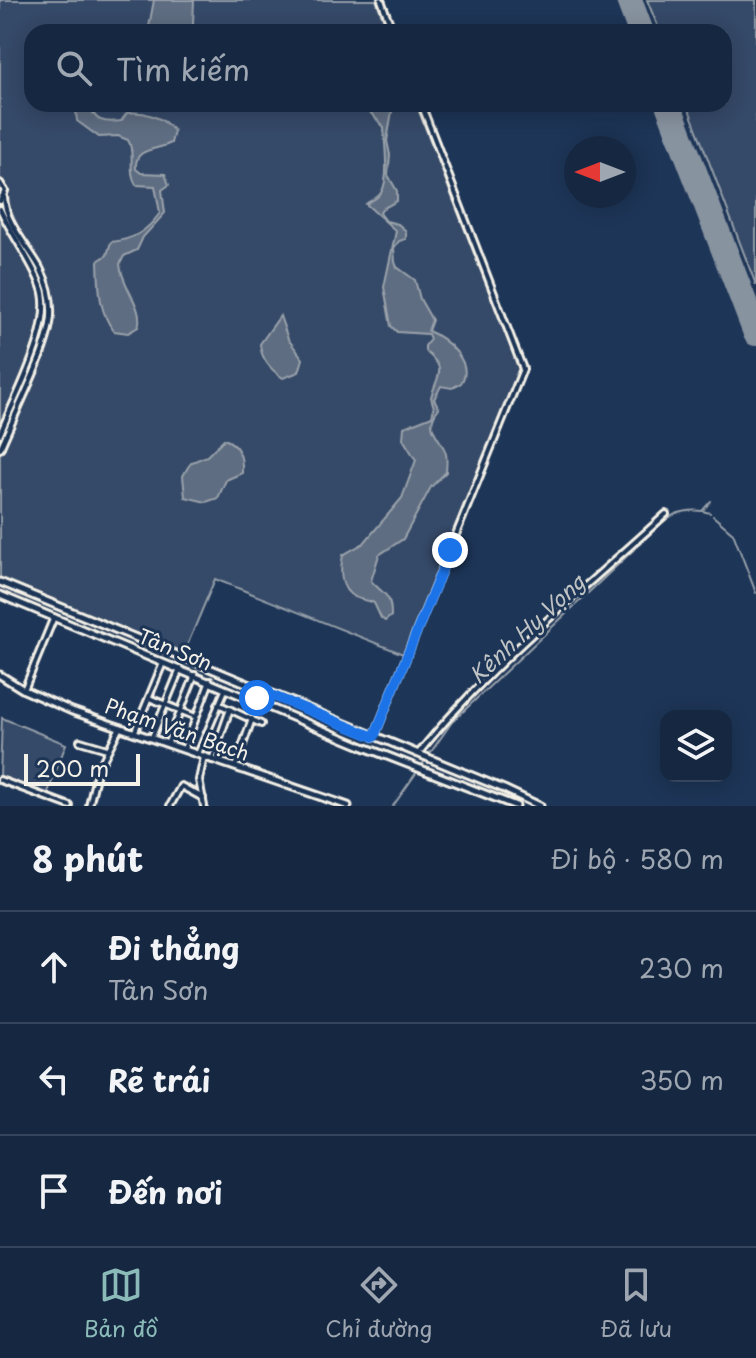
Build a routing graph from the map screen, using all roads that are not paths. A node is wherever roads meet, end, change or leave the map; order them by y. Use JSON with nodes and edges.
{"nodes":[{"id":1,"x":381,"y":0,"type":"edge"},
{"id":2,"x":390,"y":24,"type":"edge"},
{"id":3,"x":424,"y":112,"type":"edge"},
{"id":4,"x":0,"y":183,"type":"edge"},
{"id":5,"x":2,"y":199,"type":"edge"},
{"id":6,"x":0,"y":209,"type":"edge"},
{"id":7,"x":29,"y":249,"type":"junction"},
{"id":8,"x":23,"y":253,"type":"junction"},
{"id":9,"x":48,"y":312,"type":"junction"},
{"id":10,"x":35,"y":348,"type":"junction"},
{"id":11,"x":41,"y":350,"type":"junction"},
{"id":12,"x":14,"y":406,"type":"junction"},
{"id":13,"x":2,"y":435,"type":"edge"},
{"id":14,"x":0,"y":449,"type":"edge"},
{"id":15,"x":666,"y":514,"type":"dead end"},
{"id":16,"x":0,"y":582,"type":"edge"},
{"id":17,"x":0,"y":595,"type":"edge"},
{"id":18,"x":68,"y":611,"type":"junction"},
{"id":19,"x":54,"y":617,"type":"junction"},
{"id":20,"x":82,"y":617,"type":"junction"},
{"id":21,"x":64,"y":621,"type":"junction"},
{"id":22,"x":78,"y":628,"type":"junction"},
{"id":23,"x":177,"y":656,"type":"junction"},
{"id":24,"x":191,"y":661,"type":"junction"},
{"id":25,"x":164,"y":662,"type":"junction"},
{"id":26,"x":173,"y":666,"type":"junction"},
{"id":27,"x":184,"y":670,"type":"junction"},
{"id":28,"x":195,"y":675,"type":"junction"},
{"id":29,"x":1,"y":677,"type":"edge"},
{"id":30,"x":210,"y":681,"type":"junction"},
{"id":31,"x":226,"y":688,"type":"junction"},
{"id":32,"x":24,"y":690,"type":"junction"},
{"id":33,"x":258,"y":690,"type":"junction"},
{"id":34,"x":275,"y":697,"type":"junction"},
{"id":35,"x":149,"y":698,"type":"junction"},
{"id":36,"x":253,"y":699,"type":"junction"},
{"id":37,"x":218,"y":704,"type":"junction"},
{"id":38,"x":165,"y":705,"type":"junction"},
{"id":39,"x":268,"y":706,"type":"junction"},
{"id":40,"x":230,"y":709,"type":"junction"},
{"id":41,"x":181,"y":711,"type":"junction"},
{"id":42,"x":196,"y":717,"type":"junction"},
{"id":43,"x":252,"y":719,"type":"junction"},
{"id":44,"x":261,"y":724,"type":"dead end"},
{"id":45,"x":120,"y":727,"type":"junction"},
{"id":46,"x":135,"y":731,"type":"junction"},
{"id":47,"x":363,"y":732,"type":"junction"},
{"id":48,"x":152,"y":737,"type":"junction"},
{"id":49,"x":374,"y":737,"type":"junction"},
{"id":50,"x":383,"y":740,"type":"junction"},
{"id":51,"x":80,"y":741,"type":"dead end"},
{"id":52,"x":168,"y":742,"type":"junction"},
{"id":53,"x":357,"y":743,"type":"junction"},
{"id":54,"x":107,"y":749,"type":"junction"},
{"id":55,"x":184,"y":749,"type":"junction"},
{"id":56,"x":379,"y":752,"type":"junction"},
{"id":57,"x":418,"y":754,"type":"junction"},
{"id":58,"x":201,"y":755,"type":"junction"},
{"id":59,"x":212,"y":760,"type":"junction"},
{"id":60,"x":235,"y":767,"type":"junction"},
{"id":61,"x":478,"y":778,"type":"junction"},
{"id":62,"x":0,"y":780,"type":"edge"},
{"id":63,"x":491,"y":784,"type":"junction"},
{"id":64,"x":472,"y":791,"type":"junction"},
{"id":65,"x":486,"y":796,"type":"junction"},
{"id":66,"x":203,"y":798,"type":"junction"},
{"id":67,"x":70,"y":806,"type":"edge"},
{"id":68,"x":89,"y":806,"type":"edge"},
{"id":69,"x":170,"y":806,"type":"edge"},
{"id":70,"x":204,"y":806,"type":"edge"},
{"id":71,"x":348,"y":806,"type":"edge"},
{"id":72,"x":516,"y":806,"type":"edge"},
{"id":73,"x":540,"y":806,"type":"edge"}],
"edges":[{"from":1,"to":2,"type":"street"},
{"from":3,"to":49,"type":"street"},
{"from":4,"to":5,"type":"street"},
{"from":5,"to":7,"type":"street"},
{"from":6,"to":8,"type":"street"},
{"from":7,"to":8,"type":"street"},
{"from":7,"to":9,"type":"street"},
{"from":8,"to":9,"type":"street"},
{"from":9,"to":10,"type":"street"},
{"from":9,"to":11,"type":"street"},
{"from":10,"to":11,"type":"street"},
{"from":10,"to":12,"type":"street"},
{"from":11,"to":12,"type":"street"},
{"from":12,"to":13,"type":"street"},
{"from":13,"to":14,"type":"street"},
{"from":15,"to":57,"type":"street"},
{"from":16,"to":18,"type":"street","name":"Tân Sơn"},
{"from":17,"to":19,"type":"street","name":"Tân Sơn"},
{"from":18,"to":20,"type":"street","name":"Tân Sơn"},
{"from":18,"to":21,"type":"street"},
{"from":19,"to":21,"type":"street","name":"Tân Sơn"},
{"from":19,"to":32,"type":"street"},
{"from":20,"to":22,"type":"street"},
{"from":20,"to":23,"type":"street","name":"Tân Sơn"},
{"from":21,"to":22,"type":"street","name":"Tân Sơn"},
{"from":22,"to":25,"type":"street","name":"Tân Sơn"},
{"from":23,"to":24,"type":"street","name":"Tân Sơn"},
{"from":23,"to":26,"type":"street"},
{"from":24,"to":27,"type":"street"},
{"from":24,"to":33,"type":"street","name":"Tân Sơn"},
{"from":25,"to":26,"type":"street","name":"Tân Sơn"},
{"from":25,"to":35,"type":"street"},
{"from":26,"to":27,"type":"street","name":"Tân Sơn"},
{"from":27,"to":28,"type":"street","name":"Tân Sơn"},
{"from":27,"to":38,"type":"street"},
{"from":28,"to":30,"type":"street","name":"Tân Sơn"},
{"from":28,"to":41,"type":"street"},
{"from":29,"to":32,"type":"street","name":"Phạm Văn Bạch"},
{"from":30,"to":31,"type":"street","name":"Tân Sơn"},
{"from":30,"to":42,"type":"street"},
{"from":31,"to":36,"type":"street","name":"Tân Sơn"},
{"from":31,"to":37,"type":"street"},
{"from":32,"to":45,"type":"street","name":"Phạm Văn Bạch"},
{"from":33,"to":34,"type":"street","name":"Tân Sơn"},
{"from":33,"to":36,"type":"street"},
{"from":34,"to":39,"type":"street"},
{"from":34,"to":47,"type":"street","name":"Tân Sơn"},
{"from":35,"to":38,"type":"street"},
{"from":35,"to":46,"type":"street"},
{"from":36,"to":39,"type":"street","name":"Tân Sơn"},
{"from":37,"to":40,"type":"street"},
{"from":37,"to":58,"type":"street"},
{"from":38,"to":41,"type":"street"},
{"from":38,"to":48,"type":"street"},
{"from":39,"to":53,"type":"street","name":"Tân Sơn"},
{"from":40,"to":43,"type":"street"},
{"from":40,"to":59,"type":"street"},
{"from":41,"to":42,"type":"street"},
{"from":41,"to":52,"type":"street"},
{"from":42,"to":55,"type":"street"},
{"from":43,"to":44,"type":"street"},
{"from":43,"to":60,"type":"street"},
{"from":45,"to":46,"type":"street","name":"Phạm Văn Bạch"},
{"from":45,"to":54,"type":"street"},
{"from":46,"to":48,"type":"street","name":"Phạm Văn Bạch"},
{"from":47,"to":49,"type":"street","name":"Tân Sơn"},
{"from":47,"to":53,"type":"street"},
{"from":48,"to":52,"type":"street","name":"Phạm Văn Bạch"},
{"from":49,"to":50,"type":"street","name":"Tân Sơn"},
{"from":50,"to":56,"type":"street"},
{"from":50,"to":57,"type":"street","name":"Tân Sơn"},
{"from":51,"to":54,"type":"street"},
{"from":52,"to":55,"type":"street","name":"Phạm Văn Bạch"},
{"from":53,"to":56,"type":"street","name":"Tân Sơn"},
{"from":54,"to":68,"type":"street"},
{"from":55,"to":58,"type":"street","name":"Phạm Văn Bạch"},
{"from":56,"to":64,"type":"street","name":"Tân Sơn"},
{"from":57,"to":61,"type":"street","name":"Tân Sơn"},
{"from":58,"to":59,"type":"street","name":"Phạm Văn Bạch"},
{"from":58,"to":66,"type":"street"},
{"from":59,"to":60,"type":"street","name":"Phạm Văn Bạch"},
{"from":60,"to":71,"type":"street","name":"Phạm Văn Bạch"},
{"from":61,"to":63,"type":"street"},
{"from":61,"to":64,"type":"street"},
{"from":62,"to":67,"type":"street"},
{"from":63,"to":65,"type":"street"},
{"from":63,"to":73,"type":"street"},
{"from":64,"to":65,"type":"street","name":"Tân Sơn"},
{"from":65,"to":72,"type":"street","name":"Tân Sơn"},
{"from":66,"to":69,"type":"street"},
{"from":66,"to":70,"type":"street"}]}
